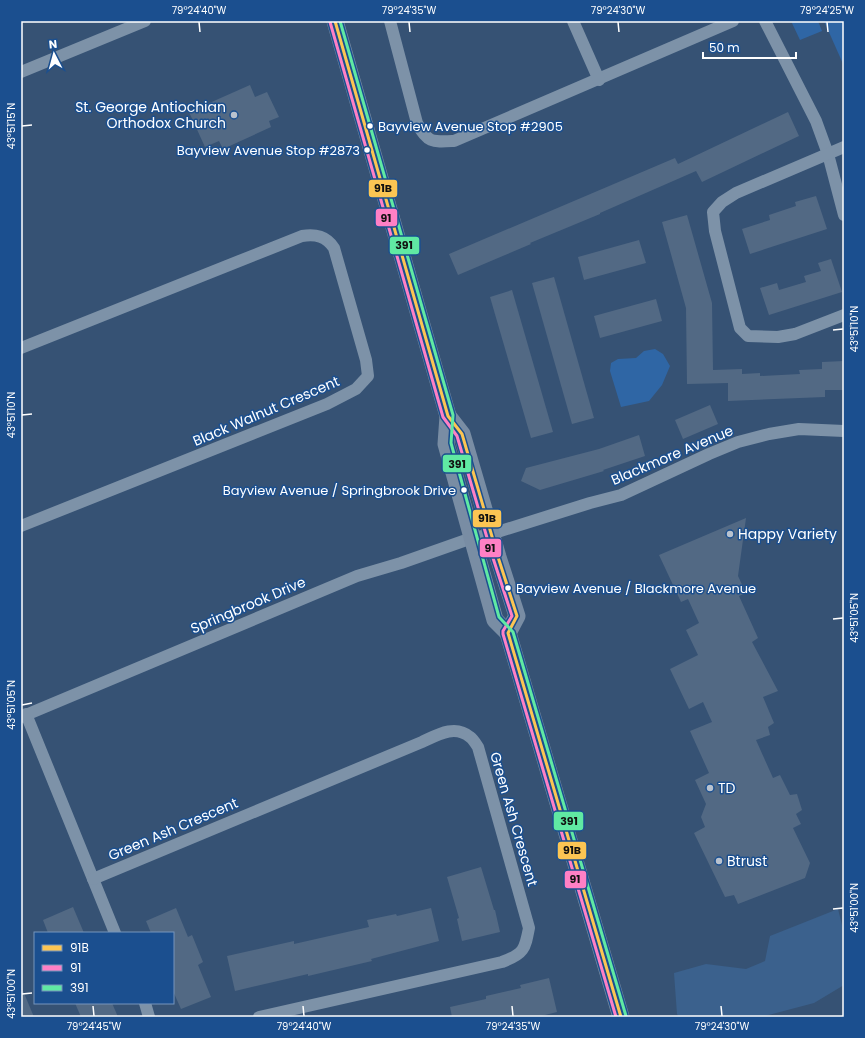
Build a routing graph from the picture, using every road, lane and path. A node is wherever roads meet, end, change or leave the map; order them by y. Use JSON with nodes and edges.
{"nodes":[{"id":1,"x":145,"y":21,"type":"edge"},
{"id":2,"x":335,"y":21,"type":"edge"},
{"id":3,"x":390,"y":21,"type":"edge"},
{"id":4,"x":573,"y":21,"type":"edge"},
{"id":5,"x":734,"y":21,"type":"edge"},
{"id":6,"x":765,"y":21,"type":"edge"},
{"id":7,"x":21,"y":72,"type":"edge"},
{"id":8,"x":599,"y":80,"type":"junction"},
{"id":9,"x":844,"y":147,"type":"edge"},
{"id":10,"x":828,"y":154,"type":"junction"},
{"id":11,"x":844,"y":215,"type":"edge"},
{"id":12,"x":844,"y":314,"type":"edge"},
{"id":13,"x":21,"y":348,"type":"edge"},
{"id":14,"x":448,"y":416,"type":"junction"},
{"id":15,"x":844,"y":431,"type":"edge"},
{"id":16,"x":21,"y":526,"type":"edge"},
{"id":17,"x":491,"y":534,"type":"junction"},
{"id":18,"x":472,"y":538,"type":"junction"},
{"id":19,"x":508,"y":633,"type":"junction"},
{"id":20,"x":24,"y":716,"type":"edge"},
{"id":21,"x":93,"y":879,"type":"junction"},
{"id":22,"x":115,"y":932,"type":"edge"},
{"id":23,"x":145,"y":1004,"type":"edge"},
{"id":24,"x":149,"y":1017,"type":"edge"},
{"id":25,"x":259,"y":1017,"type":"edge"},
{"id":26,"x":621,"y":1017,"type":"edge"}],
"edges":[{"from":1,"to":7,"type":"street"},
{"from":2,"to":14,"type":"main road"},
{"from":3,"to":8,"type":"street"},
{"from":4,"to":8,"type":"street"},
{"from":5,"to":8,"type":"street"},
{"from":6,"to":10,"type":"street"},
{"from":9,"to":10,"type":"street"},
{"from":10,"to":11,"type":"street"},
{"from":10,"to":12,"type":"street"},
{"from":13,"to":16,"type":"street","name":"Black Walnut Crescent"},
{"from":14,"to":17,"type":"main road"},
{"from":14,"to":18,"type":"main road"},
{"from":15,"to":17,"type":"street","name":"Blackmore Avenue"},
{"from":17,"to":18,"type":"street","name":"Springbrook Drive"},
{"from":17,"to":19,"type":"main road"},
{"from":18,"to":19,"type":"main road"},
{"from":18,"to":20,"type":"street","name":"Springbrook Drive"},
{"from":19,"to":26,"type":"main road"},
{"from":20,"to":21,"type":"street"},
{"from":21,"to":22,"type":"street"},
{"from":21,"to":25,"type":"street","name":"Green Ash Crescent"},
{"from":23,"to":24,"type":"street"}]}
